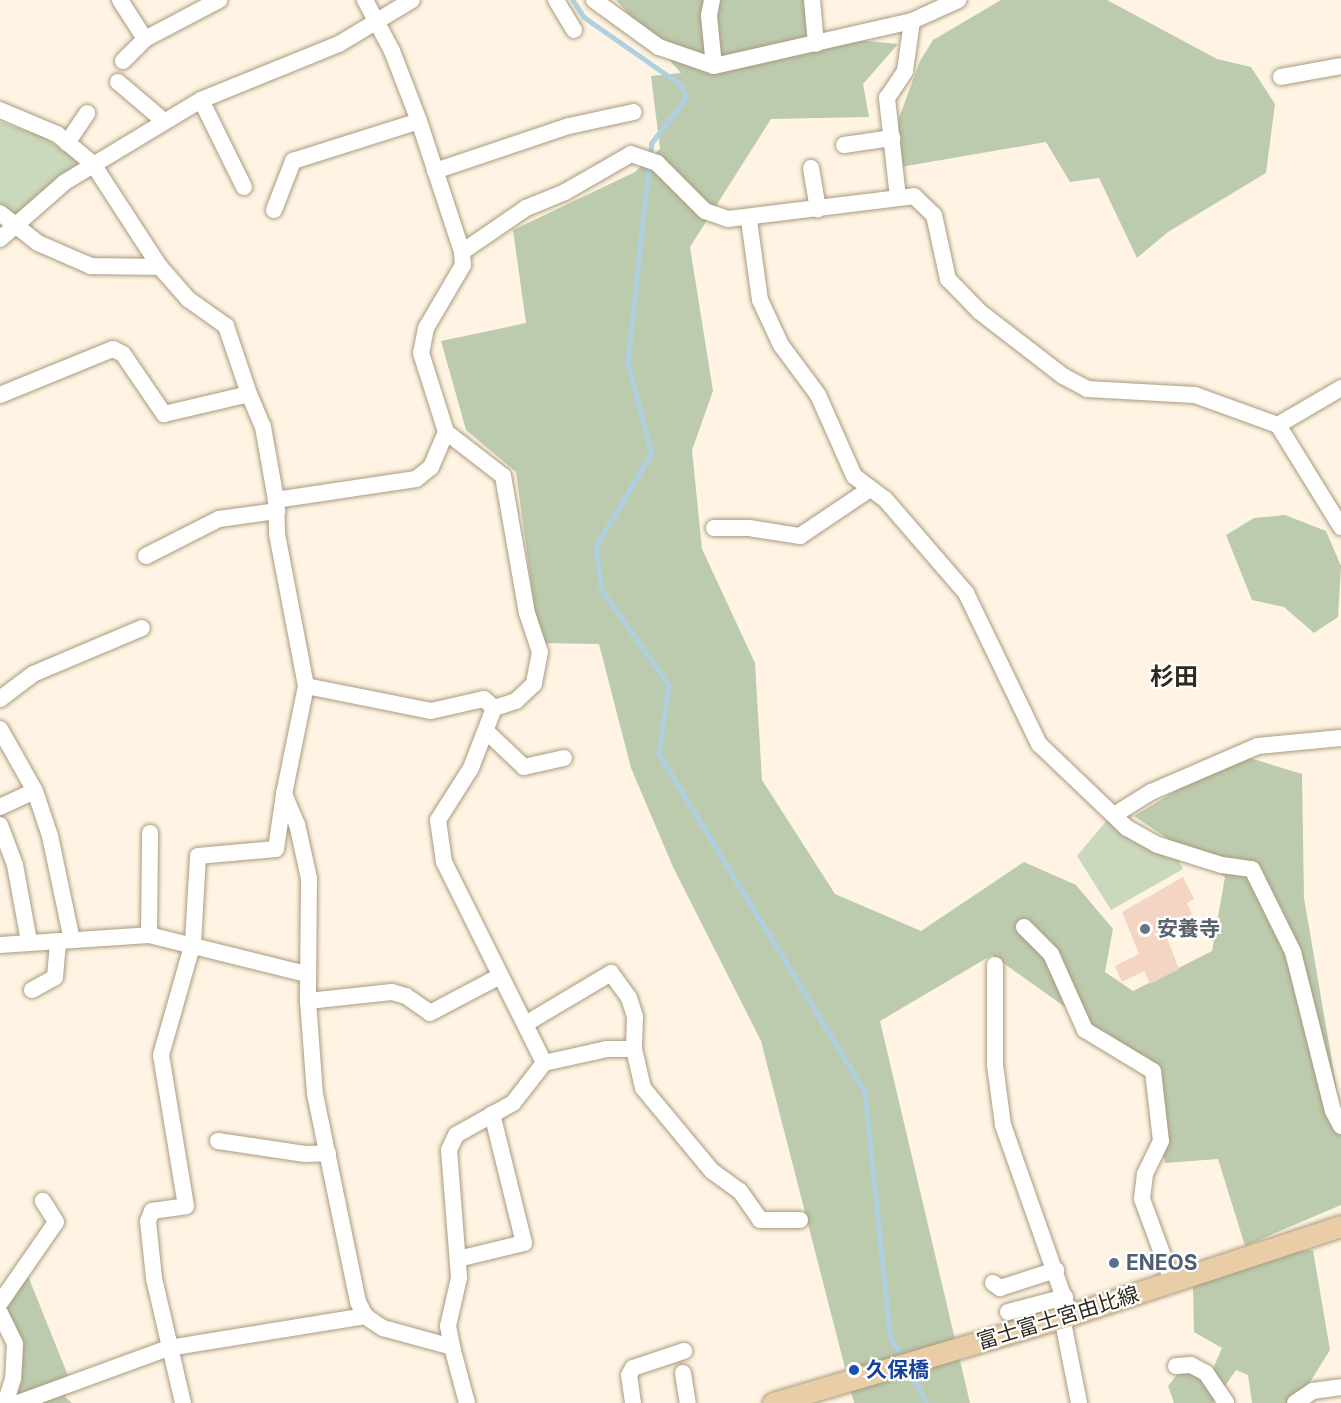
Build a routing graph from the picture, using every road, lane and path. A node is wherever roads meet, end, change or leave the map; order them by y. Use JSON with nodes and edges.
{"nodes":[{"id":1,"x":120,"y":0,"type":"edge"},
{"id":2,"x":219,"y":0,"type":"edge"},
{"id":3,"x":365,"y":0,"type":"edge"},
{"id":4,"x":412,"y":0,"type":"edge"},
{"id":5,"x":556,"y":0,"type":"edge"},
{"id":6,"x":594,"y":0,"type":"edge"},
{"id":7,"x":712,"y":0,"type":"edge"},
{"id":8,"x":812,"y":0,"type":"edge"},
{"id":9,"x":958,"y":0,"type":"edge"},
{"id":10,"x":378,"y":20,"type":"junction"},
{"id":11,"x":912,"y":21,"type":"junction"},
{"id":12,"x":574,"y":30,"type":"dead end"},
{"id":13,"x":145,"y":39,"type":"junction"},
{"id":14,"x":816,"y":44,"type":"junction"},
{"id":15,"x":123,"y":62,"type":"dead end"},
{"id":16,"x":714,"y":66,"type":"junction"},
{"id":17,"x":1341,"y":66,"type":"edge"},
{"id":18,"x":1281,"y":77,"type":"dead end"},
{"id":19,"x":118,"y":82,"type":"dead end"},
{"id":20,"x":201,"y":100,"type":"junction"},
{"id":21,"x":0,"y":110,"type":"edge"},
{"id":22,"x":634,"y":112,"type":"dead end"},
{"id":23,"x":87,"y":113,"type":"dead end"},
{"id":24,"x":419,"y":121,"type":"junction"},
{"id":25,"x":164,"y":122,"type":"junction"},
{"id":26,"x":892,"y":138,"type":"junction"},
{"id":27,"x":67,"y":143,"type":"junction"},
{"id":28,"x":843,"y":145,"type":"dead end"},
{"id":29,"x":93,"y":164,"type":"junction"},
{"id":30,"x":811,"y":168,"type":"dead end"},
{"id":31,"x":435,"y":171,"type":"junction"},
{"id":32,"x":244,"y":187,"type":"dead end"},
{"id":33,"x":898,"y":198,"type":"junction"},
{"id":34,"x":818,"y":209,"type":"junction"},
{"id":35,"x":274,"y":210,"type":"dead end"},
{"id":36,"x":0,"y":213,"type":"edge"},
{"id":37,"x":748,"y":220,"type":"junction"},
{"id":38,"x":12,"y":226,"type":"junction"},
{"id":39,"x":0,"y":239,"type":"edge"},
{"id":40,"x":462,"y":252,"type":"junction"},
{"id":41,"x":160,"y":267,"type":"junction"},
{"id":42,"x":1341,"y":388,"type":"edge"},
{"id":43,"x":249,"y":394,"type":"junction"},
{"id":44,"x":0,"y":395,"type":"edge"},
{"id":45,"x":1278,"y":425,"type":"junction"},
{"id":46,"x":446,"y":432,"type":"junction"},
{"id":47,"x":870,"y":489,"type":"junction"},
{"id":48,"x":276,"y":506,"type":"junction"},
{"id":49,"x":1341,"y":527,"type":"edge"},
{"id":50,"x":714,"y":528,"type":"dead end"},
{"id":51,"x":146,"y":556,"type":"dead end"},
{"id":52,"x":142,"y":628,"type":"dead end"},
{"id":53,"x":306,"y":686,"type":"junction"},
{"id":54,"x":0,"y":699,"type":"edge"},
{"id":55,"x":494,"y":708,"type":"junction"},
{"id":56,"x":0,"y":729,"type":"edge"},
{"id":57,"x":486,"y":731,"type":"junction"},
{"id":58,"x":1341,"y":738,"type":"edge"},
{"id":59,"x":564,"y":758,"type":"dead end"},
{"id":60,"x":35,"y":791,"type":"junction"},
{"id":61,"x":284,"y":794,"type":"junction"},
{"id":62,"x":0,"y":807,"type":"edge"},
{"id":63,"x":1114,"y":815,"type":"junction"},
{"id":64,"x":0,"y":825,"type":"edge"},
{"id":65,"x":150,"y":833,"type":"dead end"},
{"id":66,"x":1024,"y":927,"type":"dead end"},
{"id":67,"x":149,"y":935,"type":"junction"},
{"id":68,"x":29,"y":941,"type":"junction"},
{"id":69,"x":65,"y":941,"type":"junction"},
{"id":70,"x":194,"y":943,"type":"junction"},
{"id":71,"x":0,"y":945,"type":"edge"},
{"id":72,"x":995,"y":965,"type":"dead end"},
{"id":73,"x":307,"y":974,"type":"junction"},
{"id":74,"x":500,"y":976,"type":"junction"},
{"id":75,"x":32,"y":990,"type":"dead end"},
{"id":76,"x":308,"y":1001,"type":"junction"},
{"id":77,"x":527,"y":1023,"type":"junction"},
{"id":78,"x":634,"y":1049,"type":"junction"},
{"id":79,"x":544,"y":1063,"type":"junction"},
{"id":80,"x":492,"y":1114,"type":"junction"},
{"id":81,"x":1341,"y":1126,"type":"edge"},
{"id":82,"x":218,"y":1141,"type":"dead end"},
{"id":83,"x":328,"y":1153,"type":"junction"},
{"id":84,"x":43,"y":1202,"type":"dead end"},
{"id":85,"x":800,"y":1220,"type":"dead end"},
{"id":86,"x":1341,"y":1226,"type":"edge"},
{"id":87,"x":459,"y":1259,"type":"junction"},
{"id":88,"x":1056,"y":1270,"type":"junction"},
{"id":89,"x":993,"y":1283,"type":"dead end"},
{"id":90,"x":1173,"y":1283,"type":"junction"},
{"id":91,"x":0,"y":1303,"type":"edge"},
{"id":92,"x":1066,"y":1310,"type":"junction"},
{"id":93,"x":1008,"y":1312,"type":"dead end"},
{"id":94,"x":0,"y":1313,"type":"edge"},
{"id":95,"x":365,"y":1316,"type":"junction"},
{"id":96,"x":452,"y":1347,"type":"junction"},
{"id":97,"x":168,"y":1348,"type":"junction"},
{"id":98,"x":684,"y":1351,"type":"dead end"},
{"id":99,"x":1176,"y":1366,"type":"dead end"},
{"id":100,"x":683,"y":1373,"type":"dead end"},
{"id":101,"x":1341,"y":1387,"type":"edge"},
{"id":102,"x":4,"y":1403,"type":"edge"},
{"id":103,"x":18,"y":1403,"type":"edge"},
{"id":104,"x":183,"y":1403,"type":"edge"},
{"id":105,"x":467,"y":1403,"type":"edge"},
{"id":106,"x":633,"y":1403,"type":"edge"},
{"id":107,"x":688,"y":1403,"type":"edge"},
{"id":108,"x":773,"y":1403,"type":"edge"},
{"id":109,"x":1079,"y":1403,"type":"edge"},
{"id":110,"x":1226,"y":1403,"type":"edge"},
{"id":111,"x":1295,"y":1403,"type":"edge"}],
"edges":[{"from":1,"to":13,"type":"street"},
{"from":2,"to":13,"type":"street"},
{"from":3,"to":10,"type":"street"},
{"from":4,"to":10,"type":"street"},
{"from":5,"to":12,"type":"street"},
{"from":6,"to":16,"type":"street"},
{"from":7,"to":16,"type":"street"},
{"from":8,"to":14,"type":"street"},
{"from":9,"to":11,"type":"street"},
{"from":10,"to":20,"type":"street"},
{"from":10,"to":24,"type":"street"},
{"from":11,"to":14,"type":"street"},
{"from":11,"to":26,"type":"street"},
{"from":13,"to":15,"type":"street"},
{"from":14,"to":16,"type":"street"},
{"from":17,"to":18,"type":"street"},
{"from":19,"to":25,"type":"street"},
{"from":20,"to":25,"type":"street"},
{"from":20,"to":32,"type":"street"},
{"from":21,"to":27,"type":"street"},
{"from":22,"to":31,"type":"street"},
{"from":23,"to":27,"type":"street"},
{"from":24,"to":31,"type":"street"},
{"from":24,"to":35,"type":"street"},
{"from":25,"to":29,"type":"street"},
{"from":26,"to":28,"type":"street"},
{"from":26,"to":33,"type":"street"},
{"from":27,"to":29,"type":"street"},
{"from":29,"to":38,"type":"street"},
{"from":29,"to":41,"type":"street"},
{"from":30,"to":34,"type":"street"},
{"from":31,"to":40,"type":"street"},
{"from":33,"to":34,"type":"street"},
{"from":33,"to":45,"type":"street"},
{"from":34,"to":37,"type":"street"},
{"from":36,"to":38,"type":"street"},
{"from":37,"to":40,"type":"street"},
{"from":37,"to":47,"type":"street"},
{"from":38,"to":39,"type":"street"},
{"from":38,"to":41,"type":"street"},
{"from":40,"to":46,"type":"street"},
{"from":41,"to":43,"type":"street"},
{"from":42,"to":45,"type":"street"},
{"from":43,"to":44,"type":"street"},
{"from":43,"to":48,"type":"street"},
{"from":45,"to":49,"type":"street"},
{"from":46,"to":48,"type":"street"},
{"from":46,"to":55,"type":"street"},
{"from":47,"to":50,"type":"street"},
{"from":47,"to":63,"type":"street"},
{"from":48,"to":51,"type":"street"},
{"from":48,"to":53,"type":"street"},
{"from":52,"to":54,"type":"street"},
{"from":53,"to":55,"type":"street"},
{"from":53,"to":61,"type":"street"},
{"from":55,"to":57,"type":"street"},
{"from":56,"to":60,"type":"street"},
{"from":57,"to":59,"type":"street"},
{"from":57,"to":74,"type":"street"},
{"from":58,"to":63,"type":"street"},
{"from":60,"to":62,"type":"street"},
{"from":60,"to":69,"type":"street"},
{"from":61,"to":70,"type":"street"},
{"from":61,"to":73,"type":"street"},
{"from":63,"to":81,"type":"street"},
{"from":64,"to":68,"type":"street"},
{"from":65,"to":67,"type":"street"},
{"from":66,"to":90,"type":"street"},
{"from":67,"to":69,"type":"street"},
{"from":67,"to":70,"type":"street"},
{"from":68,"to":69,"type":"street"},
{"from":68,"to":71,"type":"street"},
{"from":69,"to":75,"type":"street"},
{"from":70,"to":73,"type":"street"},
{"from":70,"to":97,"type":"street"},
{"from":72,"to":88,"type":"street"},
{"from":73,"to":76,"type":"street"},
{"from":74,"to":76,"type":"street"},
{"from":74,"to":77,"type":"street"},
{"from":76,"to":83,"type":"street"},
{"from":77,"to":78,"type":"street"},
{"from":77,"to":79,"type":"street"},
{"from":78,"to":79,"type":"street"},
{"from":78,"to":85,"type":"street"},
{"from":79,"to":80,"type":"street"},
{"from":80,"to":87,"type":"street"},
{"from":80,"to":87,"type":"street"},
{"from":82,"to":83,"type":"street"},
{"from":83,"to":95,"type":"street"},
{"from":84,"to":91,"type":"street"},
{"from":86,"to":90,"type":"main road","name":"富士富士宮由比線"},
{"from":87,"to":96,"type":"street"},
{"from":88,"to":89,"type":"street"},
{"from":88,"to":92,"type":"street"},
{"from":90,"to":92,"type":"main road","name":"富士富士宮由比線"},
{"from":92,"to":93,"type":"street"},
{"from":92,"to":108,"type":"main road","name":"富士富士宮由比線"},
{"from":92,"to":109,"type":"street"},
{"from":94,"to":102,"type":"street"},
{"from":95,"to":96,"type":"street"},
{"from":95,"to":97,"type":"street"},
{"from":96,"to":105,"type":"street"},
{"from":97,"to":103,"type":"street"},
{"from":97,"to":104,"type":"street"},
{"from":98,"to":106,"type":"street"},
{"from":99,"to":110,"type":"street"},
{"from":100,"to":107,"type":"street"},
{"from":101,"to":111,"type":"street"}]}
